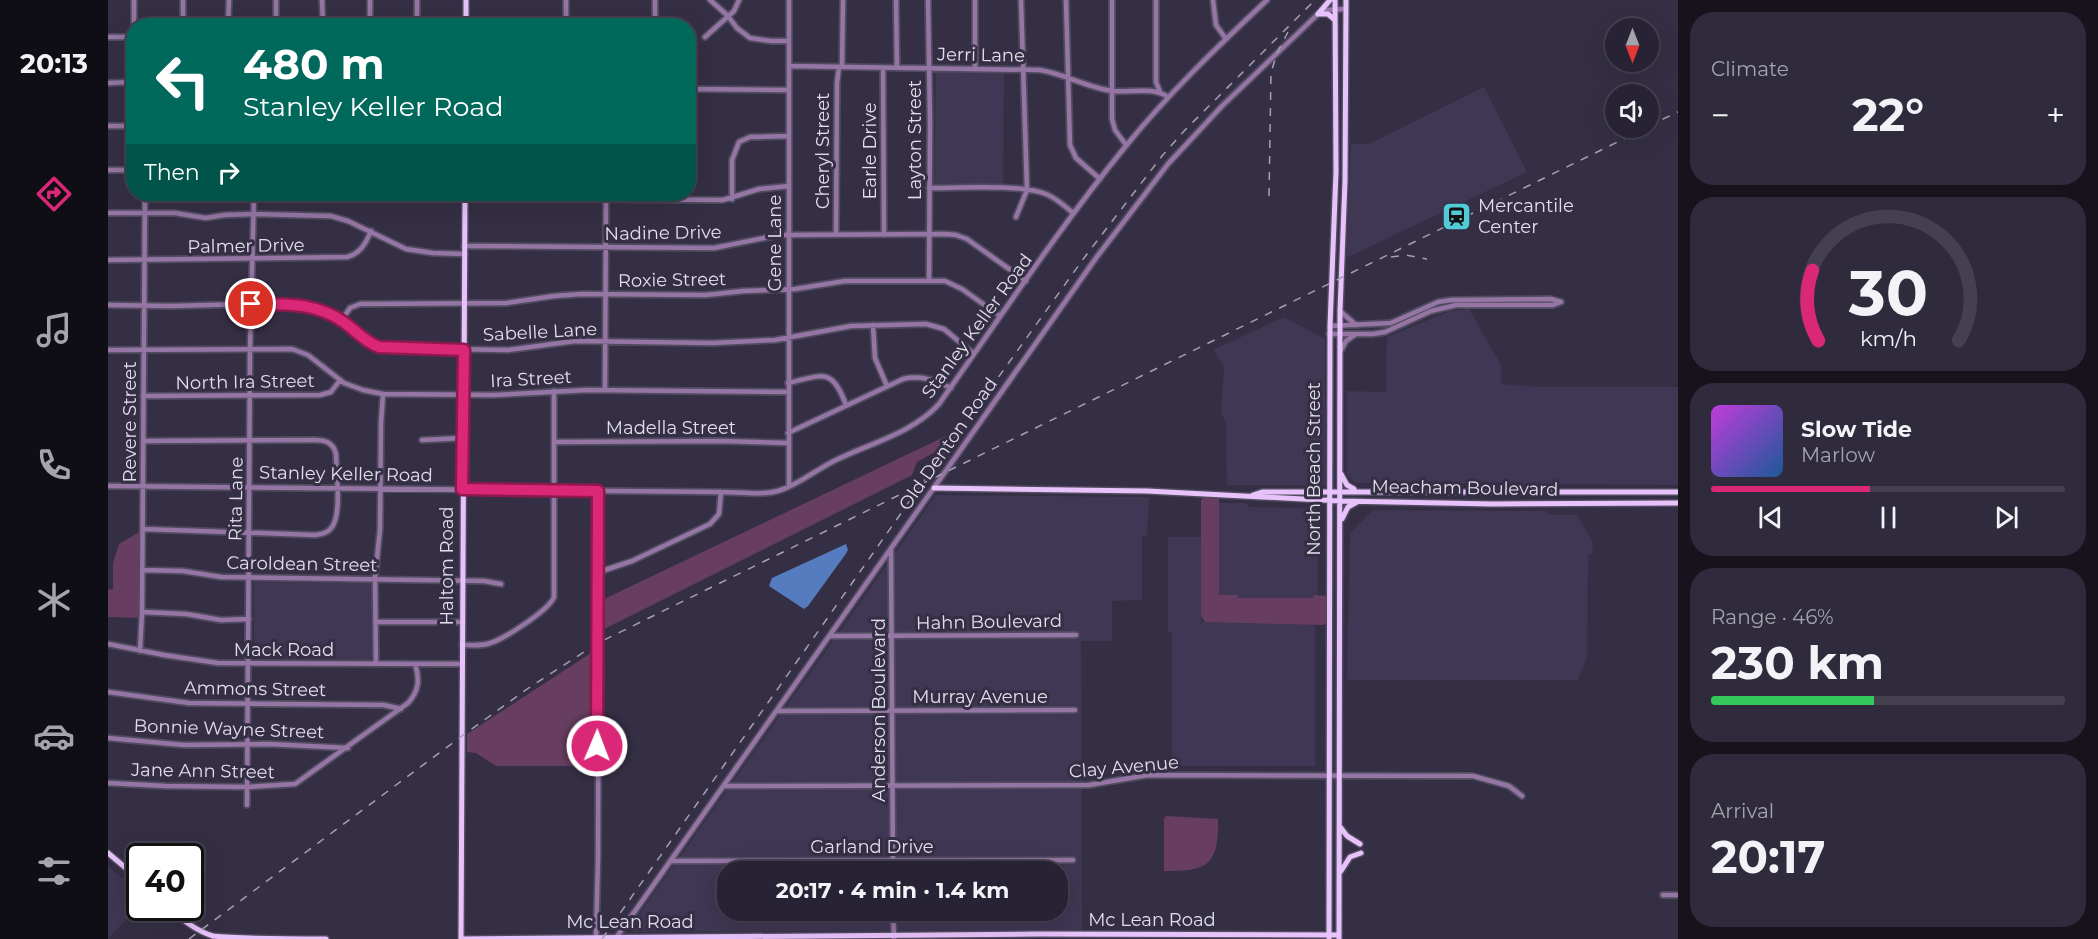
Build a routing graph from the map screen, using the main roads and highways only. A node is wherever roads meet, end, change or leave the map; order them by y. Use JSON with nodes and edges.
{"nodes":[{"id":1,"x":466,"y":0,"type":"edge"},
{"id":2,"x":1330,"y":0,"type":"edge"},
{"id":3,"x":1335,"y":0,"type":"edge"},
{"id":4,"x":1346,"y":0,"type":"edge"},
{"id":5,"x":466,"y":18,"type":"edge"},
{"id":6,"x":1335,"y":20,"type":"junction"},
{"id":7,"x":1336,"y":108,"type":"junction"},
{"id":8,"x":1346,"y":108,"type":"junction"},
{"id":9,"x":1335,"y":181,"type":"junction"},
{"id":10,"x":1345,"y":181,"type":"junction"},
{"id":11,"x":465,"y":201,"type":"edge"},
{"id":12,"x":1329,"y":384,"type":"junction"},
{"id":13,"x":1340,"y":384,"type":"junction"},
{"id":14,"x":1329,"y":412,"type":"junction"},
{"id":15,"x":1340,"y":412,"type":"junction"},
{"id":16,"x":1340,"y":474,"type":"junction"},
{"id":17,"x":934,"y":488,"type":"road end"},
{"id":18,"x":1329,"y":491,"type":"junction"},
{"id":19,"x":1341,"y":491,"type":"junction"},
{"id":20,"x":1359,"y":491,"type":"junction"},
{"id":21,"x":1564,"y":491,"type":"junction"},
{"id":22,"x":1678,"y":492,"type":"edge"},
{"id":23,"x":1251,"y":495,"type":"junction"},
{"id":24,"x":1329,"y":501,"type":"junction"},
{"id":25,"x":1341,"y":501,"type":"junction"},
{"id":26,"x":1359,"y":501,"type":"junction"},
{"id":27,"x":1678,"y":503,"type":"edge"},
{"id":28,"x":1564,"y":504,"type":"junction"},
{"id":29,"x":1340,"y":523,"type":"junction"},
{"id":30,"x":1340,"y":591,"type":"junction"},
{"id":31,"x":1330,"y":592,"type":"junction"},
{"id":32,"x":1340,"y":826,"type":"junction"},
{"id":33,"x":1340,"y":843,"type":"junction"},
{"id":34,"x":1340,"y":852,"type":"junction"},
{"id":35,"x":108,"y":853,"type":"edge"},
{"id":36,"x":126,"y":868,"type":"edge"},
{"id":37,"x":1340,"y":872,"type":"junction"},
{"id":38,"x":185,"y":921,"type":"edge"},
{"id":39,"x":774,"y":937,"type":"edge"},
{"id":40,"x":820,"y":937,"type":"edge"},
{"id":41,"x":1329,"y":937,"type":"edge"},
{"id":42,"x":1339,"y":937,"type":"edge"},
{"id":43,"x":616,"y":938,"type":"edge"},
{"id":44,"x":894,"y":938,"type":"edge"},
{"id":45,"x":326,"y":939,"type":"edge"},
{"id":46,"x":461,"y":939,"type":"edge"}],
"edges":[{"from":1,"to":5,"type":"main road"},
{"from":2,"to":6,"type":"main road"},
{"from":3,"to":6,"type":"main road","name":"North Beach Street"},
{"from":4,"to":8,"type":"main road","name":"North Beach Street"},
{"from":6,"to":7,"type":"main road","name":"North Beach Street"},
{"from":7,"to":8,"type":"main road"},
{"from":7,"to":9,"type":"main road","name":"North Beach Street"},
{"from":8,"to":10,"type":"main road","name":"North Beach Street"},
{"from":9,"to":10,"type":"main road"},
{"from":9,"to":12,"type":"main road","name":"North Beach Street"},
{"from":10,"to":13,"type":"main road","name":"North Beach Street"},
{"from":11,"to":46,"type":"main road","name":"Haltom Road"},
{"from":12,"to":13,"type":"main road"},
{"from":12,"to":14,"type":"main road","name":"North Beach Street"},
{"from":13,"to":15,"type":"main road","name":"North Beach Street"},
{"from":14,"to":15,"type":"main road"},
{"from":14,"to":18,"type":"main road","name":"North Beach Street"},
{"from":15,"to":16,"type":"main road","name":"North Beach Street"},
{"from":16,"to":19,"type":"main road","name":"North Beach Street"},
{"from":16,"to":20,"type":"main road"},
{"from":17,"to":23,"type":"main road","name":"Meacham Boulevard"},
{"from":18,"to":19,"type":"main road","name":"Meacham Boulevard"},
{"from":18,"to":23,"type":"main road","name":"Meacham Boulevard"},
{"from":18,"to":24,"type":"main road","name":"North Beach Street"},
{"from":19,"to":20,"type":"main road","name":"Meacham Boulevard"},
{"from":19,"to":25,"type":"main road","name":"North Beach Street"},
{"from":20,"to":21,"type":"main road","name":"Meacham Boulevard"},
{"from":21,"to":22,"type":"main road","name":"Meacham Boulevard"},
{"from":21,"to":28,"type":"main road"},
{"from":23,"to":24,"type":"main road","name":"Meacham Boulevard"},
{"from":24,"to":25,"type":"main road","name":"Meacham Boulevard"},
{"from":24,"to":31,"type":"main road","name":"North Beach Street"},
{"from":25,"to":26,"type":"main road","name":"Meacham Boulevard"},
{"from":25,"to":29,"type":"main road","name":"North Beach Street"},
{"from":26,"to":28,"type":"main road","name":"Meacham Boulevard"},
{"from":26,"to":29,"type":"main road"},
{"from":27,"to":28,"type":"main road","name":"Meacham Boulevard"},
{"from":29,"to":30,"type":"main road","name":"North Beach Street"},
{"from":30,"to":31,"type":"main road"},
{"from":30,"to":32,"type":"main road","name":"North Beach Street"},
{"from":31,"to":41,"type":"main road","name":"North Beach Street"},
{"from":32,"to":33,"type":"main road","name":"North Beach Street"},
{"from":32,"to":33,"type":"main road"},
{"from":33,"to":34,"type":"main road","name":"North Beach Street"},
{"from":34,"to":37,"type":"main road","name":"North Beach Street"},
{"from":34,"to":37,"type":"main road"},
{"from":35,"to":36,"type":"main road"},
{"from":37,"to":42,"type":"main road","name":"North Beach Street"},
{"from":38,"to":45,"type":"main road"},
{"from":39,"to":40,"type":"main road","name":"Mc Lean Road"},
{"from":39,"to":43,"type":"main road","name":"Mc Lean Road"},
{"from":40,"to":44,"type":"main road","name":"Mc Lean Road"},
{"from":41,"to":42,"type":"main road","name":"Mc Lean Road"},
{"from":41,"to":44,"type":"main road","name":"Mc Lean Road"},
{"from":43,"to":46,"type":"main road","name":"Mc Lean Road"}]}
